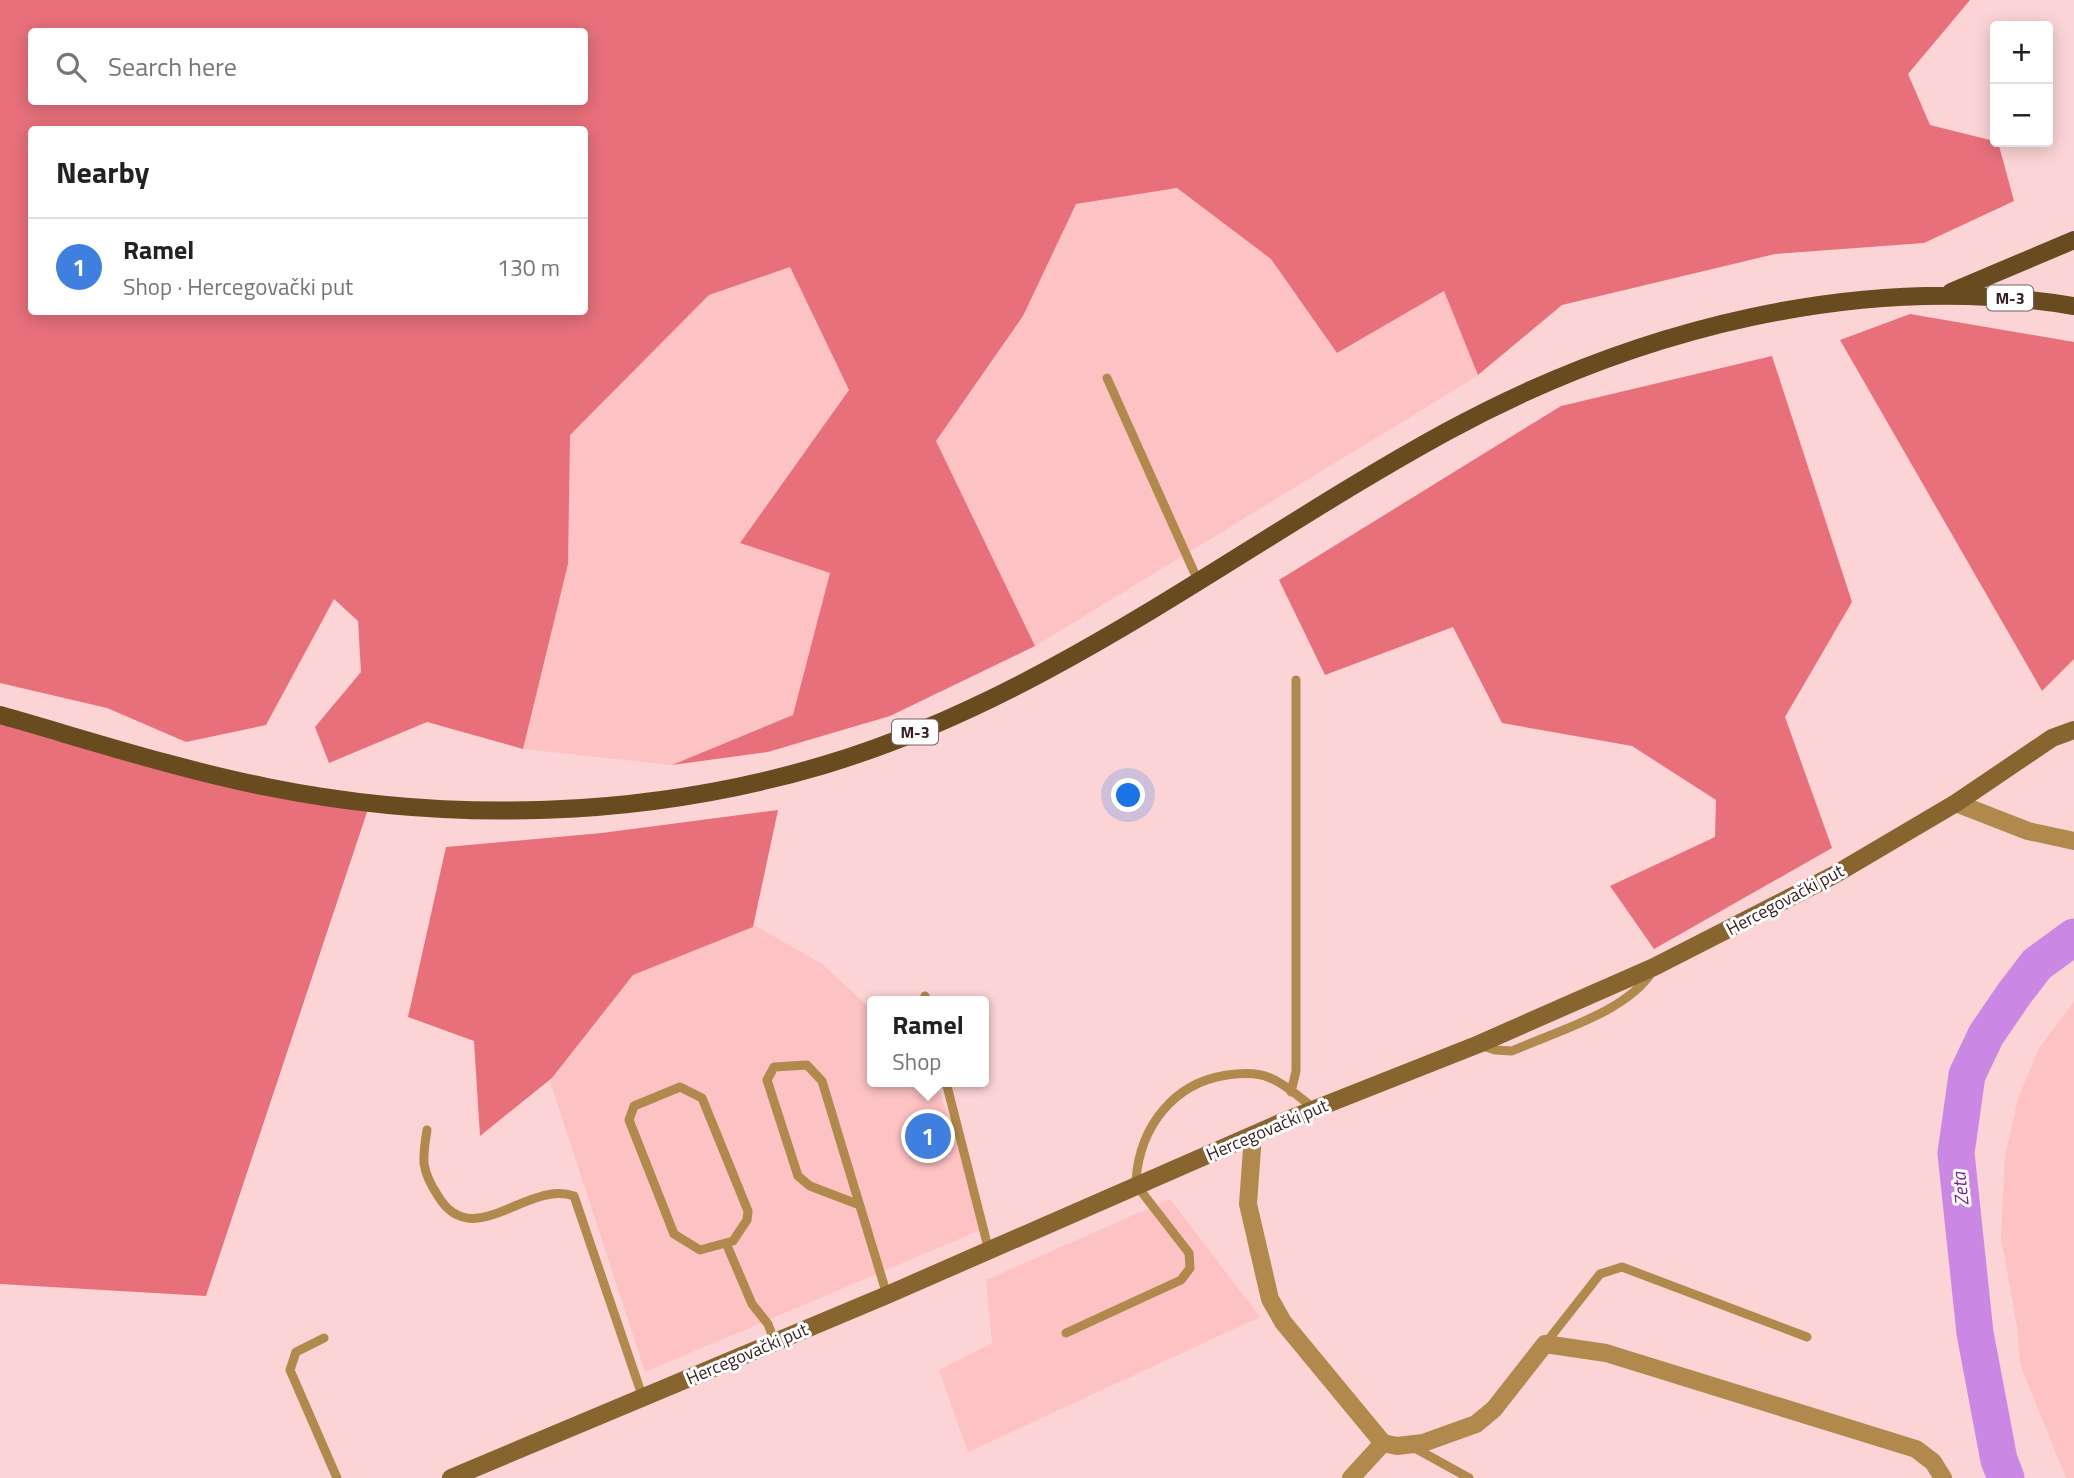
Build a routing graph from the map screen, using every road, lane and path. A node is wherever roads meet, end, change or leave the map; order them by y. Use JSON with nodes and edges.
{"nodes":[{"id":1,"x":2074,"y":240,"type":"edge"},
{"id":2,"x":1945,"y":295,"type":"junction"},
{"id":3,"x":2074,"y":306,"type":"edge"},
{"id":4,"x":1107,"y":378,"type":"dead end"},
{"id":5,"x":1199,"y":583,"type":"junction"},
{"id":6,"x":1296,"y":680,"type":"dead end"},
{"id":7,"x":0,"y":715,"type":"edge"},
{"id":8,"x":2074,"y":721,"type":"edge"},
{"id":9,"x":2074,"y":730,"type":"edge"},
{"id":10,"x":2052,"y":738,"type":"junction"},
{"id":11,"x":1956,"y":803,"type":"junction"},
{"id":12,"x":2074,"y":841,"type":"edge"},
{"id":13,"x":948,"y":1087,"type":"edge"},
{"id":14,"x":1291,"y":1092,"type":"junction"},
{"id":15,"x":1315,"y":1109,"type":"junction"},
{"id":16,"x":427,"y":1130,"type":"dead end"},
{"id":17,"x":1253,"y":1135,"type":"junction"},
{"id":18,"x":1137,"y":1186,"type":"junction"},
{"id":19,"x":857,"y":1204,"type":"junction"},
{"id":20,"x":726,"y":1243,"type":"junction"},
{"id":21,"x":989,"y":1251,"type":"junction"},
{"id":22,"x":887,"y":1296,"type":"junction"},
{"id":23,"x":1066,"y":1333,"type":"dead end"},
{"id":24,"x":1807,"y":1337,"type":"dead end"},
{"id":25,"x":324,"y":1338,"type":"dead end"},
{"id":26,"x":775,"y":1343,"type":"junction"},
{"id":27,"x":1545,"y":1344,"type":"junction"},
{"id":28,"x":643,"y":1398,"type":"junction"},
{"id":29,"x":1383,"y":1443,"type":"junction"},
{"id":30,"x":1406,"y":1444,"type":"junction"},
{"id":31,"x":337,"y":1478,"type":"edge"},
{"id":32,"x":451,"y":1478,"type":"edge"},
{"id":33,"x":1351,"y":1478,"type":"edge"},
{"id":34,"x":1469,"y":1478,"type":"edge"},
{"id":35,"x":1943,"y":1478,"type":"edge"}],
"edges":[{"from":1,"to":2,"type":"main road"},
{"from":2,"to":3,"type":"main road","number":"M-3"},
{"from":2,"to":5,"type":"main road","number":"M-3"},
{"from":4,"to":5,"type":"lane"},
{"from":5,"to":7,"type":"main road","number":"M-3"},
{"from":6,"to":14,"type":"lane"},
{"from":8,"to":10,"type":"main road"},
{"from":9,"to":10,"type":"main road"},
{"from":10,"to":11,"type":"main road","name":"Hercegovački put"},
{"from":11,"to":12,"type":"street"},
{"from":11,"to":15,"type":"main road","name":"Hercegovački put"},
{"from":13,"to":21,"type":"lane"},
{"from":14,"to":15,"type":"lane"},
{"from":14,"to":18,"type":"lane"},
{"from":15,"to":17,"type":"main road","name":"Hercegovački put"},
{"from":16,"to":28,"type":"lane"},
{"from":17,"to":18,"type":"main road","name":"Hercegovački put"},
{"from":17,"to":29,"type":"street"},
{"from":18,"to":21,"type":"main road","name":"Hercegovački put"},
{"from":18,"to":23,"type":"lane"},
{"from":19,"to":19,"type":"lane"},
{"from":19,"to":22,"type":"lane"},
{"from":20,"to":20,"type":"lane"},
{"from":20,"to":26,"type":"lane"},
{"from":21,"to":22,"type":"main road","name":"Hercegovački put"},
{"from":22,"to":26,"type":"main road","name":"Hercegovački put"},
{"from":24,"to":27,"type":"lane"},
{"from":25,"to":31,"type":"lane"},
{"from":26,"to":28,"type":"main road","name":"Hercegovački put"},
{"from":27,"to":30,"type":"street"},
{"from":27,"to":35,"type":"street"},
{"from":28,"to":32,"type":"main road","name":"Hercegovački put"},
{"from":29,"to":30,"type":"street"},
{"from":29,"to":33,"type":"street"},
{"from":30,"to":34,"type":"lane"}]}
